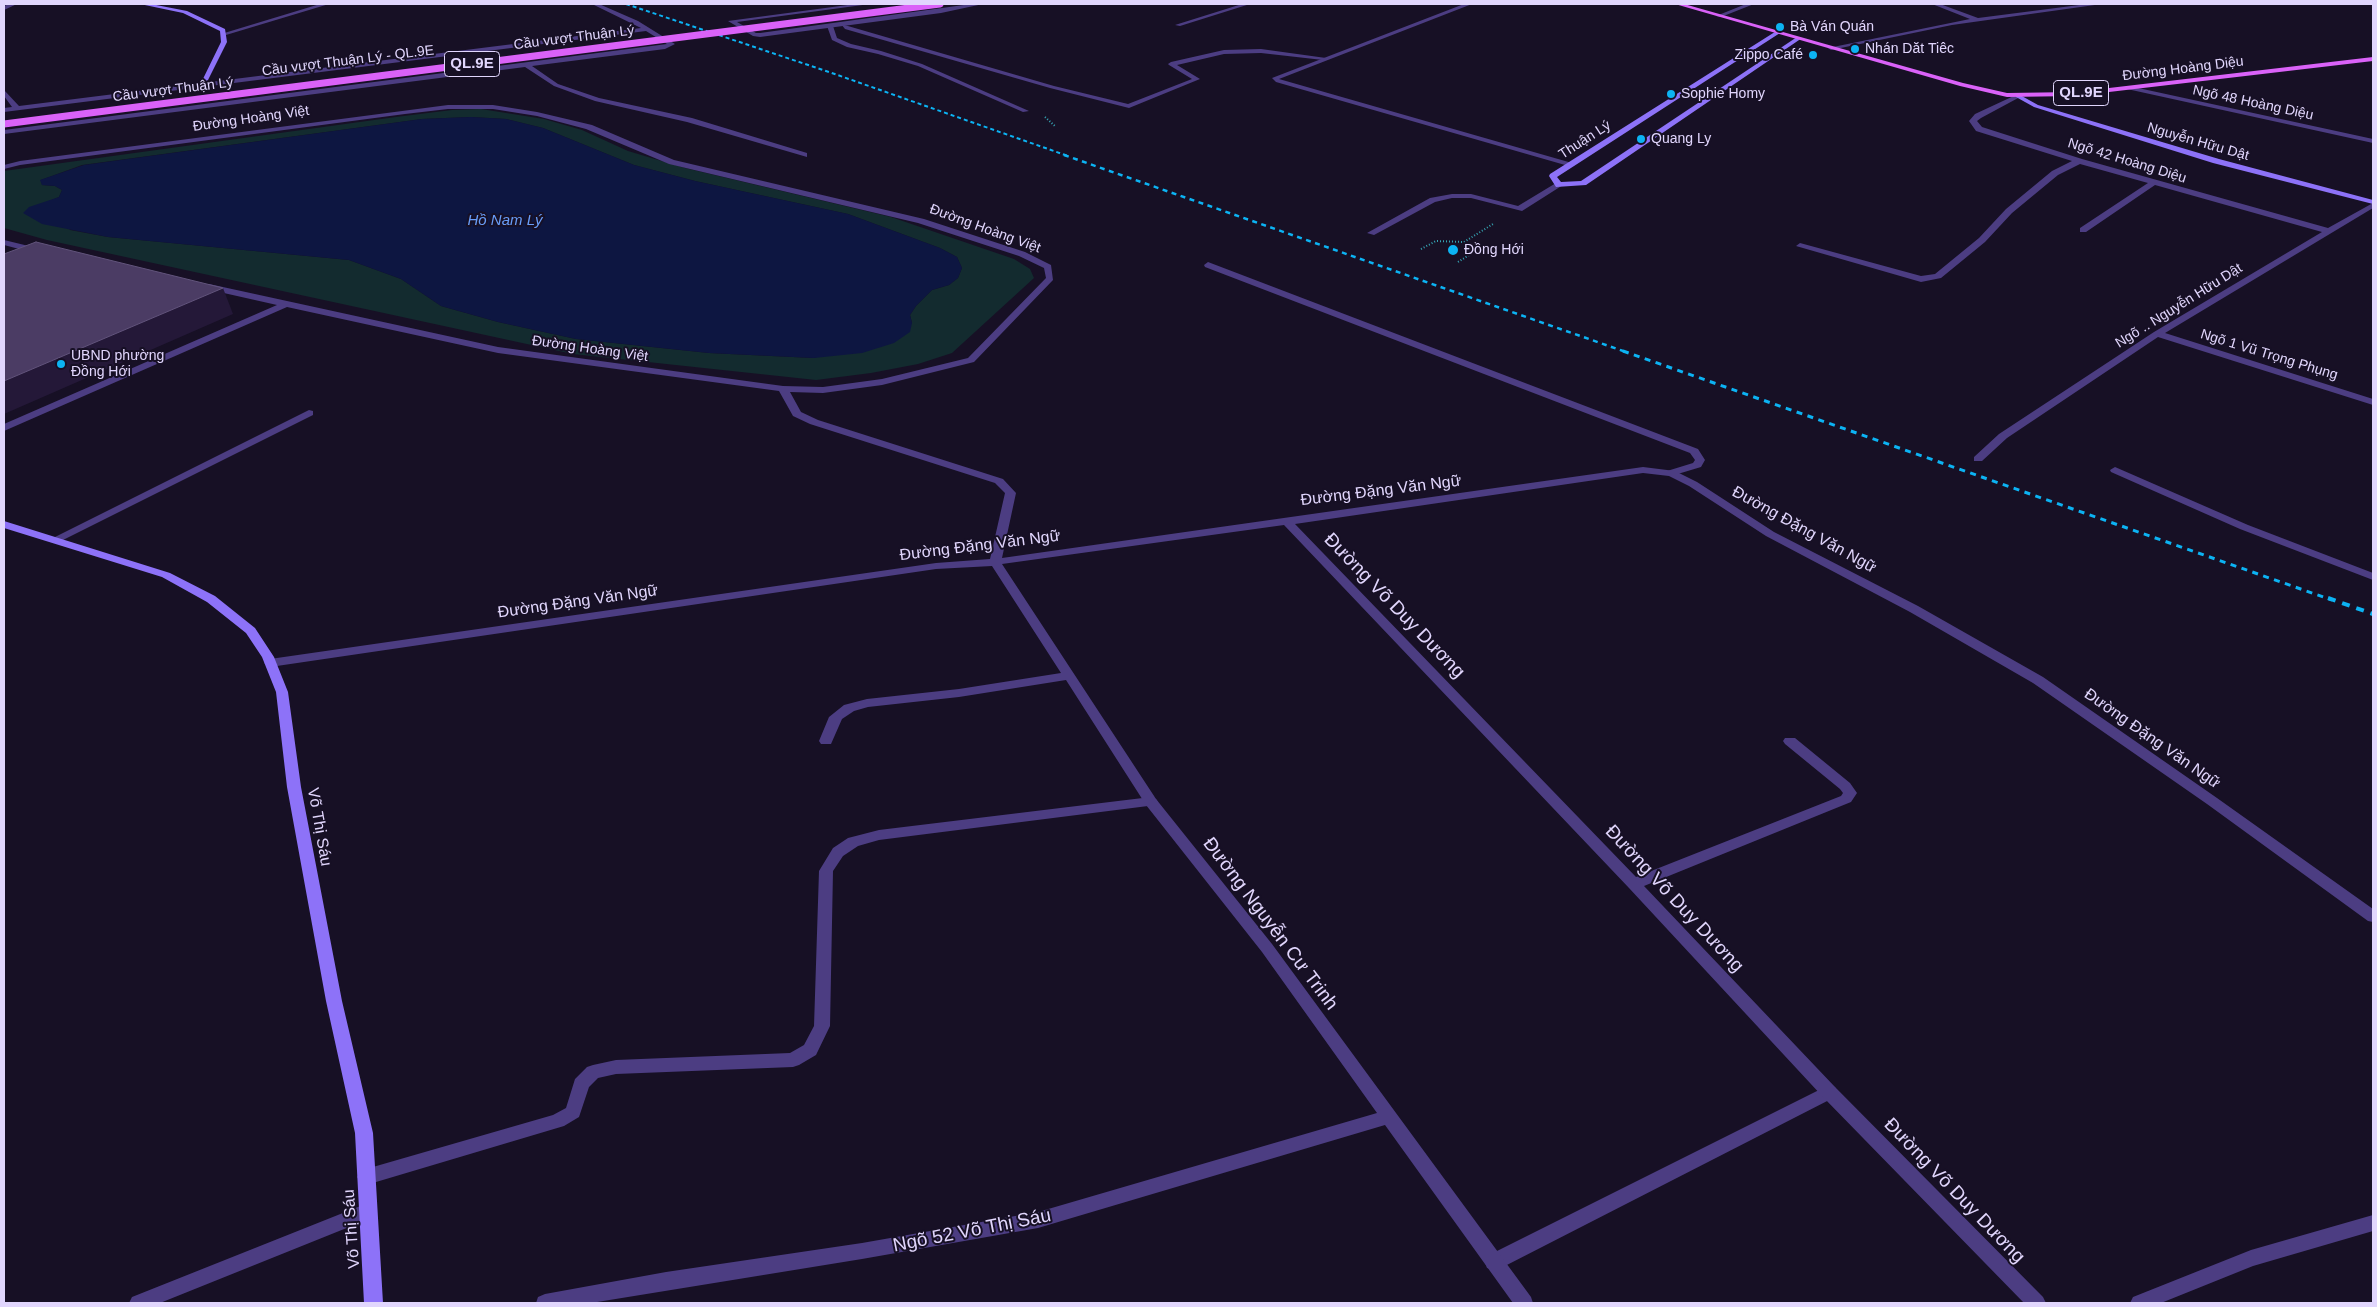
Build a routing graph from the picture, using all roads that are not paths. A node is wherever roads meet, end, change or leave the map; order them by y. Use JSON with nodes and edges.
{"nodes":[{"id":1,"x":14,"y":4,"type":"edge"},
{"id":2,"x":143,"y":4,"type":"edge"},
{"id":3,"x":326,"y":4,"type":"edge"},
{"id":4,"x":595,"y":4,"type":"edge"},
{"id":5,"x":866,"y":4,"type":"edge"},
{"id":6,"x":904,"y":4,"type":"edge"},
{"id":7,"x":940,"y":4,"type":"edge"},
{"id":8,"x":980,"y":4,"type":"edge"},
{"id":9,"x":1247,"y":4,"type":"edge"},
{"id":10,"x":1469,"y":4,"type":"edge"},
{"id":11,"x":1678,"y":4,"type":"edge"},
{"id":12,"x":1751,"y":4,"type":"edge"},
{"id":13,"x":1936,"y":4,"type":"edge"},
{"id":14,"x":2100,"y":4,"type":"edge"},
{"id":15,"x":4,"y":8,"type":"edge"},
{"id":16,"x":1719,"y":16,"type":"junction"},
{"id":17,"x":1978,"y":20,"type":"junction"},
{"id":18,"x":842,"y":25,"type":"junction"},
{"id":19,"x":1178,"y":25,"type":"dead end"},
{"id":20,"x":830,"y":26,"type":"junction"},
{"id":21,"x":648,"y":30,"type":"junction"},
{"id":22,"x":1778,"y":32,"type":"junction"},
{"id":23,"x":224,"y":34,"type":"junction"},
{"id":24,"x":1799,"y":38,"type":"junction"},
{"id":25,"x":1831,"y":48,"type":"junction"},
{"id":26,"x":1323,"y":58,"type":"junction"},
{"id":27,"x":2373,"y":59,"type":"edge"},
{"id":28,"x":526,"y":65,"type":"junction"},
{"id":29,"x":203,"y":85,"type":"junction"},
{"id":30,"x":2129,"y":88,"type":"junction"},
{"id":31,"x":4,"y":92,"type":"edge"},
{"id":32,"x":2018,"y":96,"type":"junction"},
{"id":33,"x":17,"y":108,"type":"junction"},
{"id":34,"x":4,"y":110,"type":"edge"},
{"id":35,"x":1024,"y":111,"type":"dead end"},
{"id":36,"x":4,"y":117,"type":"edge"},
{"id":37,"x":4,"y":124,"type":"edge"},
{"id":38,"x":4,"y":132,"type":"edge"},
{"id":39,"x":2373,"y":141,"type":"edge"},
{"id":40,"x":804,"y":155,"type":"dead end"},
{"id":41,"x":2078,"y":161,"type":"junction"},
{"id":42,"x":1569,"y":165,"type":"junction"},
{"id":43,"x":4,"y":167,"type":"edge"},
{"id":44,"x":2153,"y":183,"type":"junction"},
{"id":45,"x":1559,"y":185,"type":"junction"},
{"id":46,"x":2373,"y":203,"type":"edge"},
{"id":47,"x":2083,"y":230,"type":"dead end"},
{"id":48,"x":2328,"y":231,"type":"junction"},
{"id":49,"x":1371,"y":233,"type":"dead end"},
{"id":50,"x":4,"y":243,"type":"edge"},
{"id":51,"x":1800,"y":246,"type":"dead end"},
{"id":52,"x":43,"y":257,"type":"edge"},
{"id":53,"x":1208,"y":265,"type":"dead end"},
{"id":54,"x":201,"y":286,"type":"edge"},
{"id":55,"x":286,"y":304,"type":"junction"},
{"id":56,"x":2157,"y":334,"type":"junction"},
{"id":57,"x":783,"y":389,"type":"junction"},
{"id":58,"x":2373,"y":402,"type":"edge"},
{"id":59,"x":309,"y":413,"type":"dead end"},
{"id":60,"x":4,"y":428,"type":"edge"},
{"id":61,"x":1978,"y":459,"type":"dead end"},
{"id":62,"x":2115,"y":470,"type":"dead end"},
{"id":63,"x":1671,"y":474,"type":"junction"},
{"id":64,"x":1285,"y":520,"type":"junction"},
{"id":65,"x":4,"y":524,"type":"edge"},
{"id":66,"x":57,"y":539,"type":"junction"},
{"id":67,"x":996,"y":562,"type":"junction"},
{"id":68,"x":2373,"y":577,"type":"edge"},
{"id":69,"x":270,"y":663,"type":"junction"},
{"id":70,"x":1069,"y":676,"type":"junction"},
{"id":71,"x":826,"y":741,"type":"dead end"},
{"id":72,"x":1790,"y":741,"type":"dead end"},
{"id":73,"x":1150,"y":802,"type":"junction"},
{"id":74,"x":1634,"y":884,"type":"junction"},
{"id":75,"x":2373,"y":917,"type":"edge"},
{"id":76,"x":1829,"y":1092,"type":"junction"},
{"id":77,"x":1389,"y":1116,"type":"junction"},
{"id":78,"x":366,"y":1177,"type":"junction"},
{"id":79,"x":368,"y":1211,"type":"junction"},
{"id":80,"x":2373,"y":1223,"type":"edge"},
{"id":81,"x":1494,"y":1262,"type":"junction"},
{"id":82,"x":140,"y":1303,"type":"edge"},
{"id":83,"x":374,"y":1303,"type":"edge"},
{"id":84,"x":545,"y":1303,"type":"edge"},
{"id":85,"x":1524,"y":1303,"type":"edge"},
{"id":86,"x":2036,"y":1303,"type":"edge"},
{"id":87,"x":2140,"y":1303,"type":"edge"}],
"edges":[{"from":1,"to":15,"type":"street"},
{"from":2,"to":23,"type":"street"},
{"from":3,"to":23,"type":"street"},
{"from":4,"to":21,"type":"street"},
{"from":5,"to":20,"type":"street"},
{"from":6,"to":36,"type":"main road","name":"Cầu vượt Thuận Lý - QL.9E","number":"QL.9E"},
{"from":7,"to":37,"type":"main road","name":"Cầu vượt Thuận Lý","number":"QL.9E","bridge":true},
{"from":8,"to":18,"type":"street"},
{"from":9,"to":19,"type":"street"},
{"from":10,"to":26,"type":"street"},
{"from":11,"to":16,"type":"main road","name":"Đường Hoàng Diệu","number":"QL.9E"},
{"from":12,"to":16,"type":"street"},
{"from":13,"to":17,"type":"street"},
{"from":14,"to":17,"type":"street"},
{"from":16,"to":22,"type":"main road","name":"Đường Hoàng Diệu","number":"QL.9E"},
{"from":17,"to":25,"type":"street"},
{"from":18,"to":20,"type":"street"},
{"from":18,"to":26,"type":"street"},
{"from":20,"to":35,"type":"street"},
{"from":21,"to":28,"type":"street"},
{"from":21,"to":29,"type":"street"},
{"from":22,"to":24,"type":"main road","name":"Đường Hoàng Diệu","number":"QL.9E"},
{"from":22,"to":42,"type":"street","name":"Thuận Lý"},
{"from":23,"to":29,"type":"street"},
{"from":24,"to":25,"type":"main road","name":"Đường Hoàng Diệu","number":"QL.9E"},
{"from":24,"to":45,"type":"street","name":"Thuận Lý"},
{"from":25,"to":32,"type":"main road","name":"Đường Hoàng Diệu","number":"QL.9E"},
{"from":26,"to":42,"type":"street"},
{"from":27,"to":30,"type":"main road","name":"Đường Hoàng Diệu","number":"QL.9E"},
{"from":28,"to":38,"type":"street"},
{"from":28,"to":40,"type":"street"},
{"from":29,"to":33,"type":"street"},
{"from":30,"to":32,"type":"main road","name":"Đường Hoàng Diệu","number":"QL.9E"},
{"from":30,"to":39,"type":"street","name":"Ngõ 48 Hoàng Diệu"},
{"from":31,"to":33,"type":"street"},
{"from":32,"to":41,"type":"street","name":"Ngõ 42 Hoàng Diệu"},
{"from":32,"to":46,"type":"street","name":"Nguyễn Hữu Dật"},
{"from":33,"to":34,"type":"street"},
{"from":41,"to":44,"type":"street","name":"Ngõ 42 Hoàng Diệu"},
{"from":41,"to":51,"type":"street"},
{"from":42,"to":45,"type":"street","name":"Thuận Lý"},
{"from":43,"to":57,"type":"street","name":"Đường Hoàng Việt"},
{"from":44,"to":47,"type":"street"},
{"from":44,"to":48,"type":"street","name":"Ngõ 42 Hoàng Diệu"},
{"from":45,"to":49,"type":"street"},
{"from":46,"to":48,"type":"street","name":"Ngõ .. Nguyễn Hữu Dật"},
{"from":48,"to":56,"type":"street","name":"Ngõ .. Nguyễn Hữu Dật"},
{"from":50,"to":52,"type":"street"},
{"from":53,"to":63,"type":"street"},
{"from":54,"to":55,"type":"street","name":"Đường Hoàng Việt"},
{"from":55,"to":57,"type":"street","name":"Đường Hoàng Việt"},
{"from":55,"to":60,"type":"street"},
{"from":56,"to":58,"type":"street","name":"Ngõ 1 Vũ Trọng Phụng"},
{"from":56,"to":61,"type":"street","name":"Ngõ .. Nguyễn Hữu Dật"},
{"from":57,"to":67,"type":"street"},
{"from":59,"to":66,"type":"street"},
{"from":62,"to":68,"type":"street"},
{"from":63,"to":64,"type":"street","name":"Đường Đặng Văn Ngữ"},
{"from":63,"to":75,"type":"street","name":"Đường Đặng Văn Ngữ"},
{"from":64,"to":67,"type":"street","name":"Đường Đặng Văn Ngữ"},
{"from":64,"to":74,"type":"street","name":"Đường Võ Duy Dương"},
{"from":65,"to":66,"type":"street","name":"Võ Thị Sáu"},
{"from":66,"to":69,"type":"street","name":"Võ Thị Sáu"},
{"from":67,"to":69,"type":"street","name":"Đường Đặng Văn Ngữ"},
{"from":67,"to":70,"type":"street","name":"Đường Nguyễn Cư Trinh"},
{"from":69,"to":78,"type":"street","name":"Võ Thị Sáu"},
{"from":70,"to":71,"type":"street"},
{"from":70,"to":73,"type":"street","name":"Đường Nguyễn Cư Trinh"},
{"from":72,"to":74,"type":"street"},
{"from":73,"to":77,"type":"street","name":"Đường Nguyễn Cư Trinh"},
{"from":73,"to":78,"type":"street"},
{"from":74,"to":76,"type":"street","name":"Đường Võ Duy Dương"},
{"from":76,"to":81,"type":"street"},
{"from":76,"to":86,"type":"street","name":"Đường Võ Duy Dương"},
{"from":77,"to":81,"type":"street","name":"Đường Nguyễn Cư Trinh"},
{"from":77,"to":84,"type":"street","name":"Ngõ 52 Võ Thị Sáu"},
{"from":78,"to":79,"type":"street","name":"Võ Thị Sáu"},
{"from":79,"to":82,"type":"street"},
{"from":79,"to":83,"type":"street","name":"Võ Thị Sáu"},
{"from":80,"to":87,"type":"street"},
{"from":81,"to":85,"type":"street","name":"Đường Nguyễn Cư Trinh"}]}
